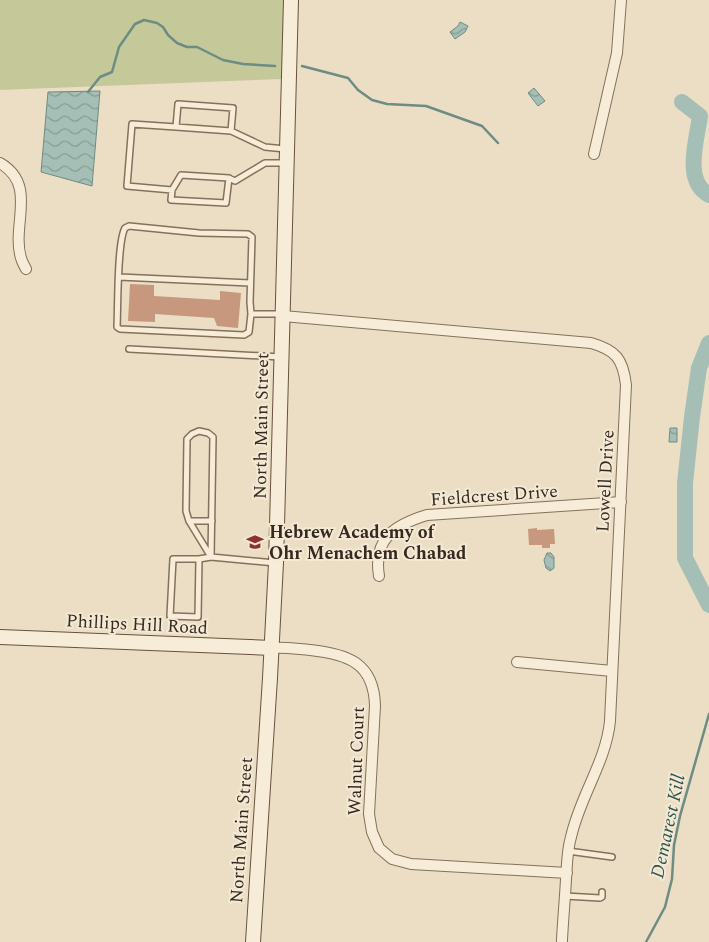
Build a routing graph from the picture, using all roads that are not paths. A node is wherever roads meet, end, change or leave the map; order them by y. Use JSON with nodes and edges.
{"nodes":[{"id":1,"x":291,"y":0,"type":"edge"},
{"id":2,"x":621,"y":0,"type":"edge"},
{"id":3,"x":176,"y":127,"type":"junction"},
{"id":4,"x":231,"y":131,"type":"junction"},
{"id":5,"x":287,"y":149,"type":"junction"},
{"id":6,"x":594,"y":154,"type":"dead end"},
{"id":7,"x":0,"y":163,"type":"edge"},
{"id":8,"x":287,"y":163,"type":"junction"},
{"id":9,"x":229,"y":178,"type":"junction"},
{"id":10,"x":172,"y":190,"type":"junction"},
{"id":11,"x":26,"y":269,"type":"dead end"},
{"id":12,"x":119,"y":277,"type":"junction"},
{"id":13,"x":250,"y":283,"type":"junction"},
{"id":14,"x":251,"y":314,"type":"junction"},
{"id":15,"x":284,"y":315,"type":"junction"},
{"id":16,"x":129,"y":349,"type":"dead end"},
{"id":17,"x":281,"y":357,"type":"junction"},
{"id":18,"x":621,"y":502,"type":"junction"},
{"id":19,"x":189,"y":521,"type":"junction"},
{"id":20,"x":212,"y":521,"type":"junction"},
{"id":21,"x":211,"y":557,"type":"junction"},
{"id":22,"x":199,"y":559,"type":"junction"},
{"id":23,"x":276,"y":563,"type":"junction"},
{"id":24,"x":378,"y":576,"type":"dead end"},
{"id":25,"x":0,"y":637,"type":"edge"},
{"id":26,"x":272,"y":648,"type":"junction"},
{"id":27,"x":517,"y":662,"type":"dead end"},
{"id":28,"x":612,"y":671,"type":"junction"},
{"id":29,"x":568,"y":851,"type":"junction"},
{"id":30,"x":612,"y":857,"type":"dead end"},
{"id":31,"x":567,"y":872,"type":"junction"},
{"id":32,"x":602,"y":892,"type":"dead end"},
{"id":33,"x":565,"y":896,"type":"junction"},
{"id":34,"x":562,"y":940,"type":"dead end"},
{"id":35,"x":253,"y":942,"type":"edge"}],
"edges":[{"from":1,"to":5,"type":"street","name":"North Main Street"},
{"from":2,"to":6,"type":"street"},
{"from":3,"to":4,"type":"lane"},
{"from":3,"to":4,"type":"lane"},
{"from":3,"to":10,"type":"lane"},
{"from":4,"to":5,"type":"lane"},
{"from":5,"to":8,"type":"street","name":"North Main Street"},
{"from":7,"to":11,"type":"street"},
{"from":8,"to":9,"type":"lane"},
{"from":8,"to":15,"type":"street","name":"North Main Street"},
{"from":9,"to":10,"type":"lane"},
{"from":9,"to":10,"type":"lane"},
{"from":12,"to":13,"type":"lane"},
{"from":12,"to":13,"type":"lane"},
{"from":12,"to":14,"type":"lane"},
{"from":13,"to":14,"type":"lane"},
{"from":14,"to":15,"type":"lane"},
{"from":15,"to":17,"type":"street","name":"North Main Street"},
{"from":15,"to":18,"type":"street","name":"Lowell Drive"},
{"from":16,"to":17,"type":"lane"},
{"from":17,"to":23,"type":"street","name":"North Main Street"},
{"from":18,"to":24,"type":"street","name":"Fieldcrest Drive"},
{"from":18,"to":28,"type":"street","name":"Lowell Drive"},
{"from":19,"to":20,"type":"lane"},
{"from":19,"to":20,"type":"lane"},
{"from":19,"to":21,"type":"lane"},
{"from":20,"to":21,"type":"lane"},
{"from":21,"to":22,"type":"lane"},
{"from":21,"to":23,"type":"lane"},
{"from":22,"to":22,"type":"lane"},
{"from":23,"to":26,"type":"street","name":"North Main Street"},
{"from":25,"to":26,"type":"street","name":"Phillips Hill Road"},
{"from":26,"to":31,"type":"street","name":"Walnut Court"},
{"from":26,"to":35,"type":"street","name":"North Main Street"},
{"from":27,"to":28,"type":"street"},
{"from":28,"to":29,"type":"street","name":"Lowell Drive"},
{"from":29,"to":30,"type":"lane"},
{"from":29,"to":31,"type":"street","name":"Lowell Drive"},
{"from":31,"to":33,"type":"street","name":"Lowell Drive"},
{"from":32,"to":33,"type":"lane"},
{"from":33,"to":34,"type":"street","name":"Lowell Drive"}]}
